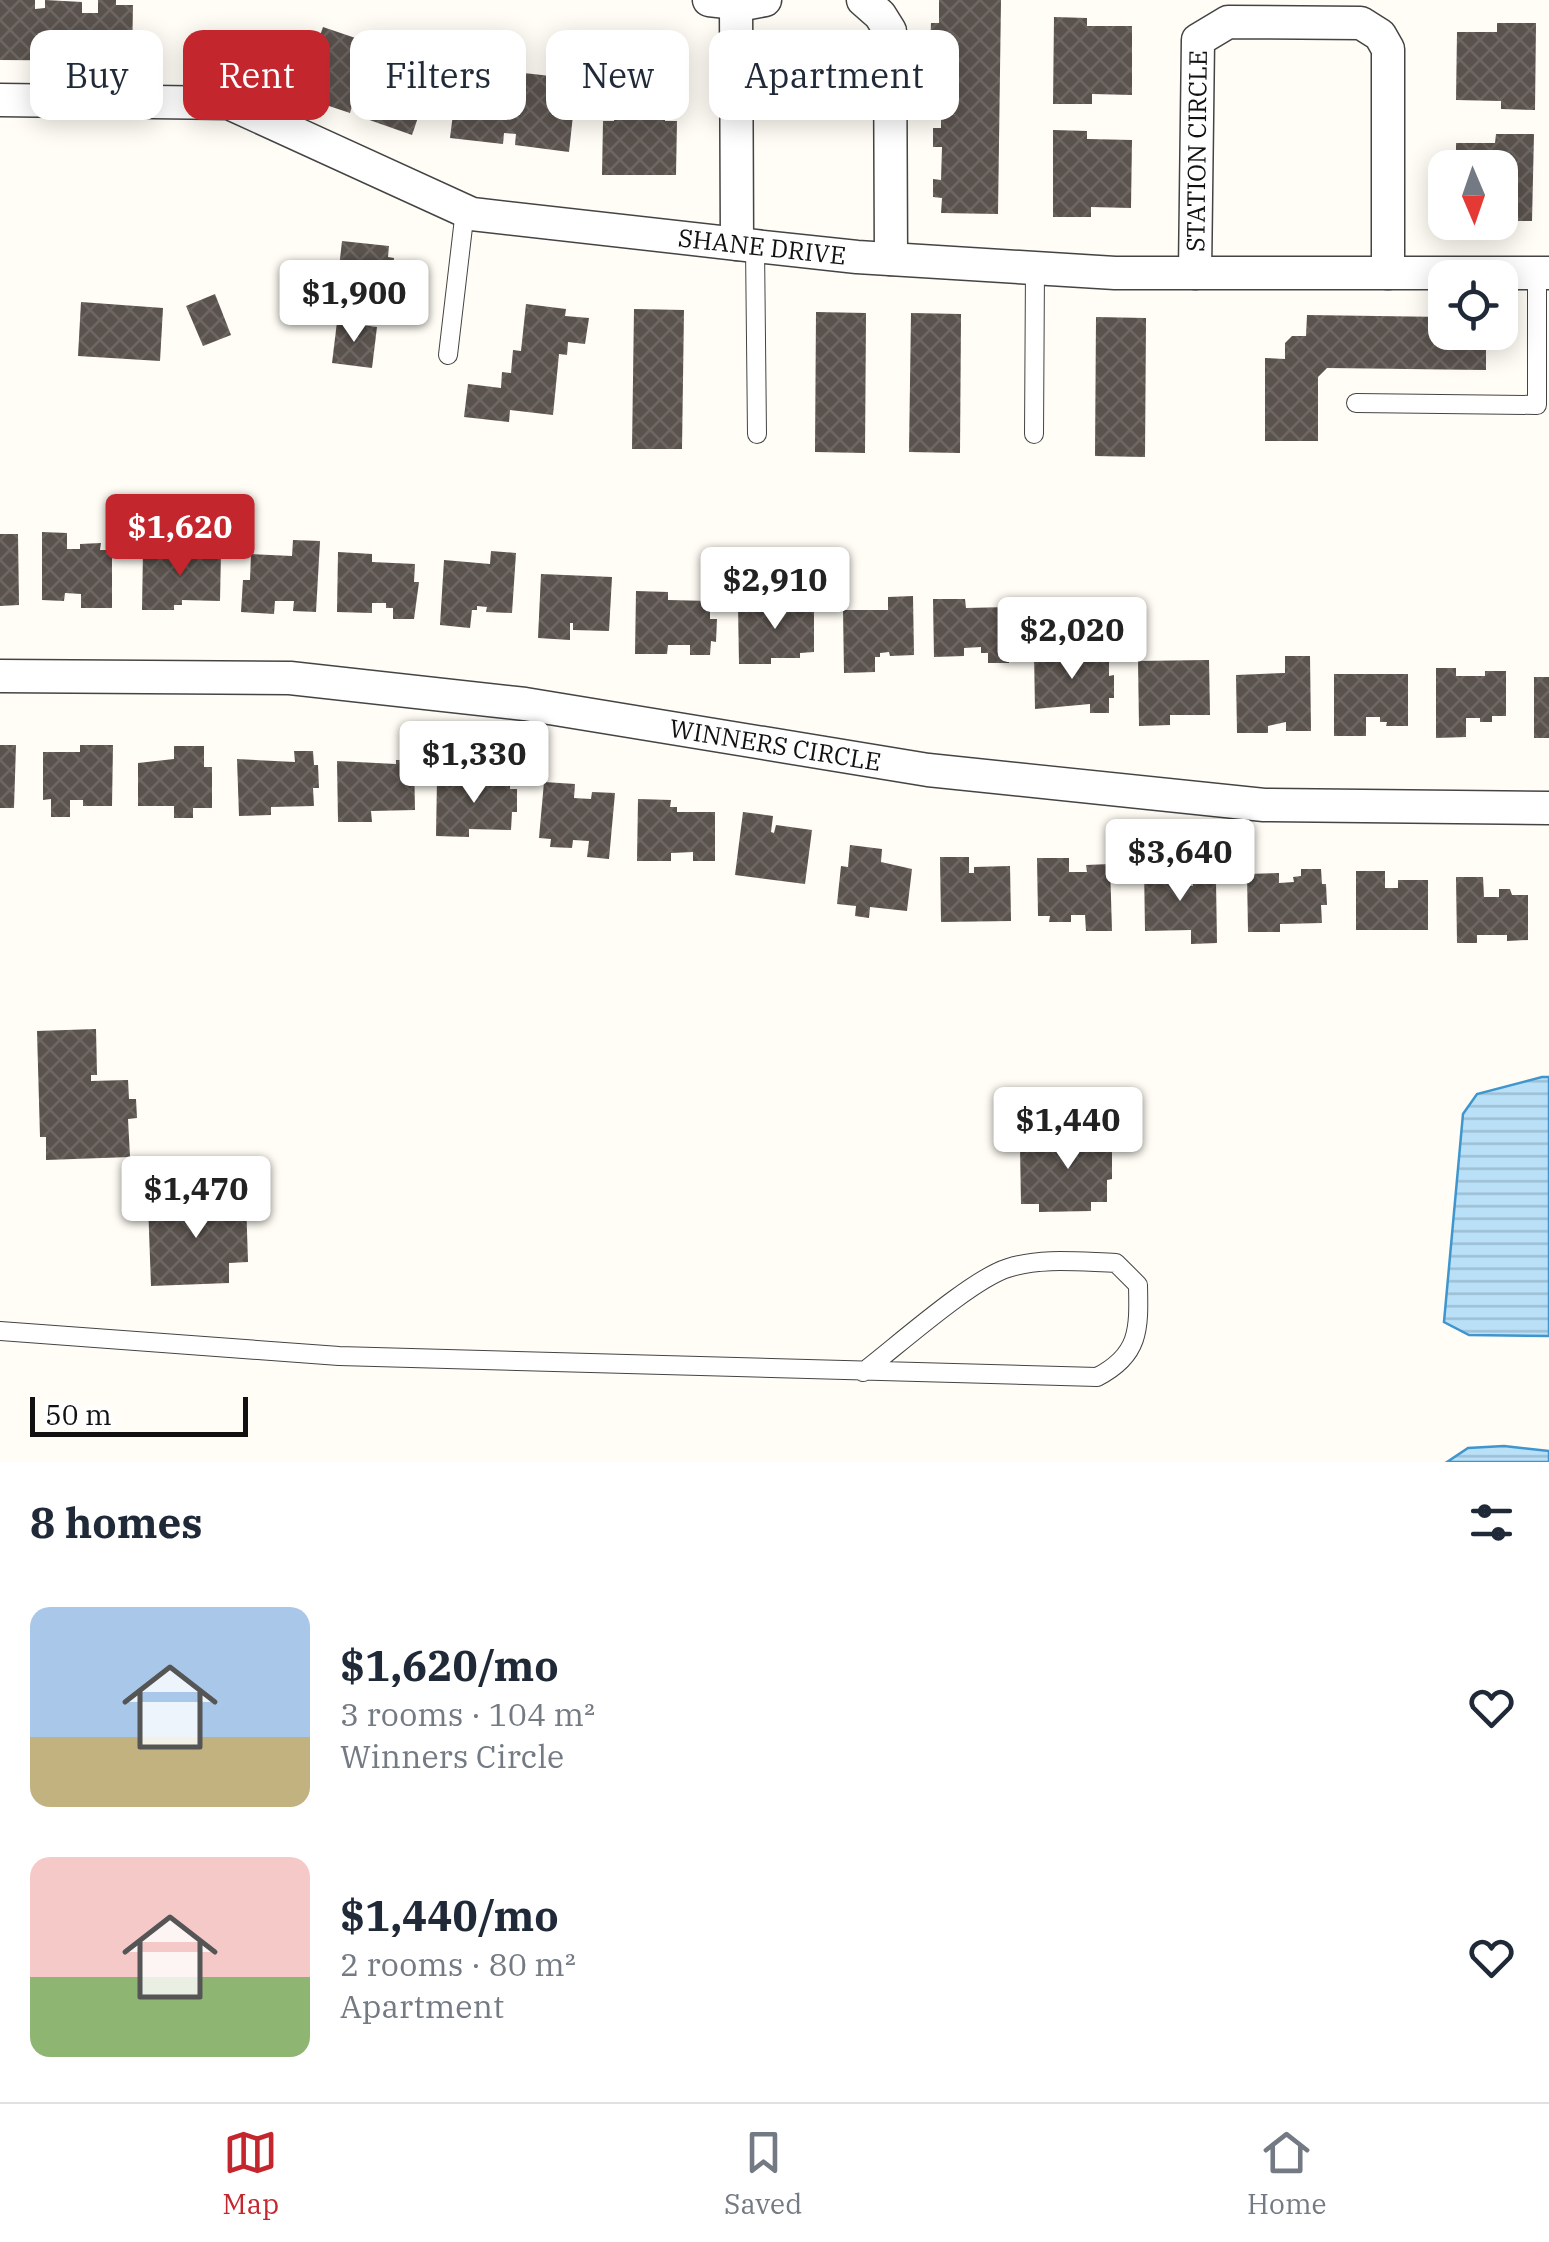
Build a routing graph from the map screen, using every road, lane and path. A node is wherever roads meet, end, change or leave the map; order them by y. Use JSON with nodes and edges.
{"nodes":[{"id":1,"x":863,"y":0,"type":"edge"},
{"id":2,"x":737,"y":1,"type":"edge"},
{"id":3,"x":0,"y":100,"type":"edge"},
{"id":4,"x":465,"y":210,"type":"junction"},
{"id":5,"x":746,"y":245,"type":"junction"},
{"id":6,"x":891,"y":259,"type":"junction"},
{"id":7,"x":1035,"y":268,"type":"junction"},
{"id":8,"x":1195,"y":273,"type":"junction"},
{"id":9,"x":1388,"y":273,"type":"junction"},
{"id":10,"x":1543,"y":273,"type":"edge"},
{"id":11,"x":448,"y":355,"type":"dead end"},
{"id":12,"x":1356,"y":402,"type":"dead end"},
{"id":13,"x":1543,"y":406,"type":"edge"},
{"id":14,"x":757,"y":434,"type":"dead end"},
{"id":15,"x":1034,"y":434,"type":"dead end"},
{"id":16,"x":0,"y":676,"type":"edge"},
{"id":17,"x":1549,"y":808,"type":"edge"},
{"id":18,"x":0,"y":1331,"type":"edge"},
{"id":19,"x":863,"y":1372,"type":"junction"}],
"edges":[{"from":1,"to":6,"type":"street"},
{"from":2,"to":5,"type":"street"},
{"from":3,"to":4,"type":"street","name":"SHANE DRIVE"},
{"from":4,"to":5,"type":"street","name":"SHANE DRIVE"},
{"from":4,"to":11,"type":"lane"},
{"from":5,"to":6,"type":"street","name":"SHANE DRIVE"},
{"from":5,"to":14,"type":"lane"},
{"from":6,"to":7,"type":"street","name":"SHANE DRIVE"},
{"from":7,"to":8,"type":"street","name":"SHANE DRIVE"},
{"from":7,"to":15,"type":"lane"},
{"from":8,"to":9,"type":"street","name":"SHANE DRIVE"},
{"from":8,"to":9,"type":"street","name":"STATION CIRCLE"},
{"from":9,"to":10,"type":"street","name":"SHANE DRIVE"},
{"from":10,"to":13,"type":"lane"},
{"from":12,"to":13,"type":"lane"},
{"from":16,"to":17,"type":"street","name":"WINNERS CIRCLE"},
{"from":18,"to":19,"type":"lane"},
{"from":19,"to":19,"type":"lane"}]}
